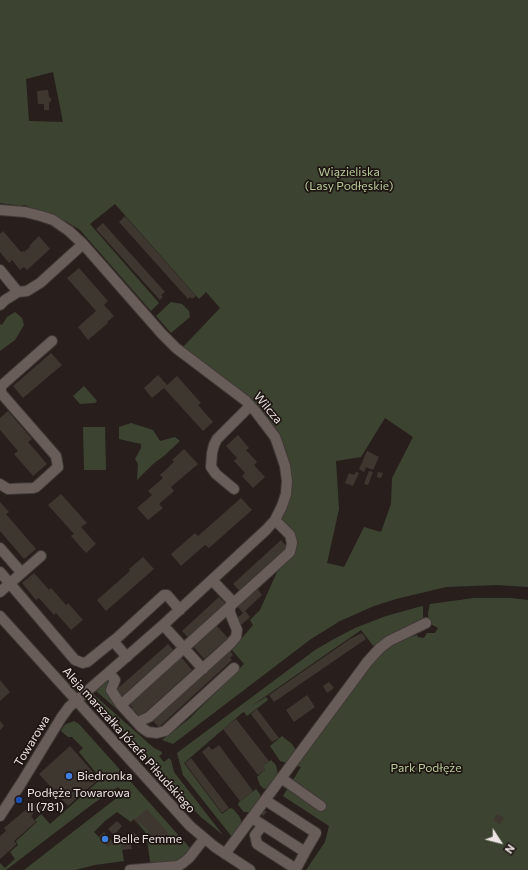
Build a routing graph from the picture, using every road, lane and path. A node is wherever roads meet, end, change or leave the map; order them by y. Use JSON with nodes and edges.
{"nodes":[{"id":1,"x":0,"y":210,"type":"edge"},
{"id":2,"x":83,"y":244,"type":"junction"},
{"id":3,"x":0,"y":270,"type":"edge"},
{"id":4,"x":18,"y":292,"type":"junction"},
{"id":5,"x":0,"y":305,"type":"edge"},
{"id":6,"x":52,"y":341,"type":"dead end"},
{"id":7,"x":250,"y":406,"type":"junction"},
{"id":8,"x":0,"y":484,"type":"edge"},
{"id":9,"x":234,"y":489,"type":"dead end"},
{"id":10,"x":274,"y":520,"type":"junction"},
{"id":11,"x":0,"y":548,"type":"edge"},
{"id":12,"x":41,"y":556,"type":"dead end"},
{"id":13,"x":0,"y":572,"type":"edge"},
{"id":14,"x":21,"y":572,"type":"junction"},
{"id":15,"x":212,"y":580,"type":"junction"},
{"id":16,"x":10,"y":583,"type":"junction"},
{"id":17,"x":0,"y":592,"type":"edge"},
{"id":18,"x":232,"y":604,"type":"junction"},
{"id":19,"x":180,"y":610,"type":"junction"},
{"id":20,"x":0,"y":616,"type":"edge"},
{"id":21,"x":426,"y":623,"type":"dead end"},
{"id":22,"x":163,"y":625,"type":"junction"},
{"id":23,"x":113,"y":641,"type":"junction"},
{"id":24,"x":184,"y":648,"type":"junction"},
{"id":25,"x":127,"y":657,"type":"junction"},
{"id":26,"x":234,"y":668,"type":"dead end"},
{"id":27,"x":203,"y":669,"type":"junction"},
{"id":28,"x":109,"y":673,"type":"junction"},
{"id":29,"x":76,"y":701,"type":"junction"},
{"id":30,"x":121,"y":705,"type":"junction"},
{"id":31,"x":138,"y":722,"type":"junction"},
{"id":32,"x":281,"y":778,"type":"junction"},
{"id":33,"x":268,"y":802,"type":"junction"},
{"id":34,"x":321,"y":806,"type":"dead end"},
{"id":35,"x":0,"y":816,"type":"edge"},
{"id":36,"x":258,"y":822,"type":"junction"},
{"id":37,"x":204,"y":839,"type":"junction"},
{"id":38,"x":305,"y":852,"type":"junction"},
{"id":39,"x":225,"y":854,"type":"junction"},
{"id":40,"x":130,"y":870,"type":"edge"},
{"id":41,"x":250,"y":870,"type":"edge"}],
"edges":[{"from":1,"to":2,"type":"street","name":"Wilcza"},
{"from":2,"to":4,"type":"street"},
{"from":2,"to":7,"type":"street","name":"Wilcza"},
{"from":3,"to":4,"type":"street"},
{"from":4,"to":5,"type":"street"},
{"from":6,"to":8,"type":"street"},
{"from":7,"to":9,"type":"street"},
{"from":7,"to":10,"type":"street","name":"Wilcza"},
{"from":10,"to":15,"type":"street","name":"Wilcza"},
{"from":10,"to":18,"type":"street"},
{"from":11,"to":14,"type":"street"},
{"from":12,"to":14,"type":"street"},
{"from":13,"to":16,"type":"street"},
{"from":14,"to":16,"type":"street"},
{"from":15,"to":18,"type":"street"},
{"from":15,"to":19,"type":"street","name":"Wilcza"},
{"from":16,"to":17,"type":"street"},
{"from":16,"to":23,"type":"street"},
{"from":18,"to":24,"type":"street"},
{"from":18,"to":27,"type":"street"},
{"from":19,"to":22,"type":"street","name":"Wilcza"},
{"from":19,"to":23,"type":"street"},
{"from":20,"to":29,"type":"street","name":"Aleja marszałka Józefa Piłsudskiego"},
{"from":21,"to":32,"type":"street"},
{"from":22,"to":24,"type":"street"},
{"from":22,"to":25,"type":"street","name":"Wilcza"},
{"from":23,"to":25,"type":"street"},
{"from":24,"to":27,"type":"street"},
{"from":24,"to":30,"type":"street"},
{"from":25,"to":28,"type":"street","name":"Wilcza"},
{"from":26,"to":31,"type":"street"},
{"from":27,"to":31,"type":"street"},
{"from":28,"to":29,"type":"street","name":"Towarowa"},
{"from":28,"to":30,"type":"street"},
{"from":29,"to":35,"type":"street","name":"Towarowa"},
{"from":29,"to":37,"type":"street","name":"Aleja marszałka Józefa Piłsudskiego"},
{"from":30,"to":31,"type":"street"},
{"from":32,"to":33,"type":"street"},
{"from":32,"to":34,"type":"street"},
{"from":33,"to":36,"type":"street"},
{"from":33,"to":38,"type":"street"},
{"from":36,"to":38,"type":"street"},
{"from":36,"to":38,"type":"street"},
{"from":36,"to":39,"type":"street"},
{"from":37,"to":39,"type":"street","name":"Aleja marszałka Józefa Piłsudskiego"},
{"from":37,"to":40,"type":"street"},
{"from":39,"to":41,"type":"street","name":"Aleja marszałka Józefa Piłsudskiego"}]}
